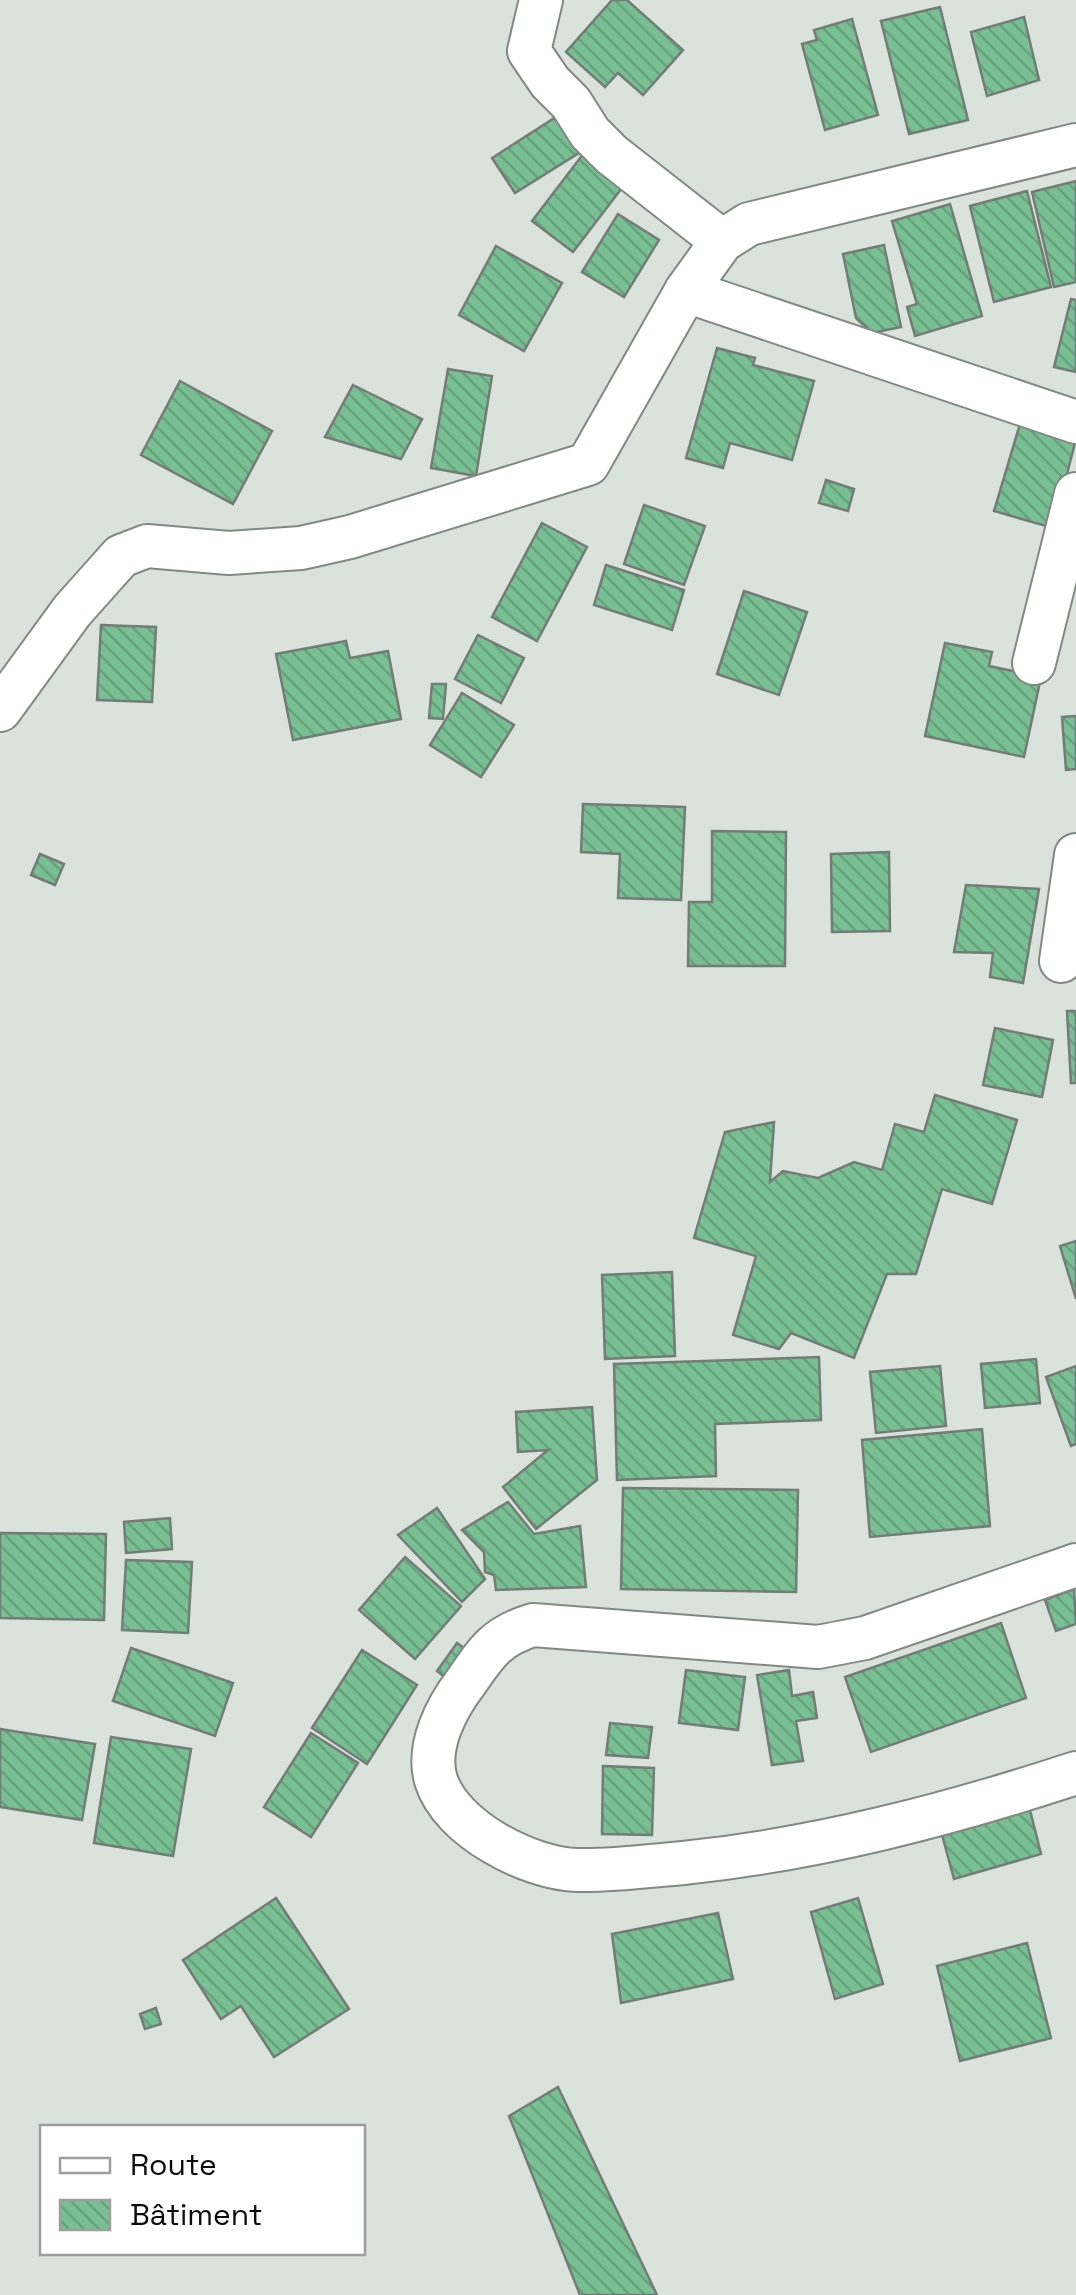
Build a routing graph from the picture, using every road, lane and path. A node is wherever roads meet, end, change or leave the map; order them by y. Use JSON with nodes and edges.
{"nodes":[{"id":1,"x":542,"y":0,"type":"edge"},
{"id":2,"x":1076,"y":145,"type":"edge"},
{"id":3,"x":722,"y":241,"type":"junction"},
{"id":4,"x":686,"y":292,"type":"junction"},
{"id":5,"x":1076,"y":422,"type":"edge"},
{"id":6,"x":1076,"y":494,"type":"edge"},
{"id":7,"x":1034,"y":663,"type":"dead end"},
{"id":8,"x":0,"y":710,"type":"edge"},
{"id":9,"x":1076,"y":856,"type":"edge"},
{"id":10,"x":1061,"y":961,"type":"dead end"},
{"id":11,"x":1076,"y":1566,"type":"edge"},
{"id":12,"x":1076,"y":1774,"type":"edge"}],
"edges":[{"from":1,"to":3,"type":"street"},
{"from":2,"to":3,"type":"street"},
{"from":3,"to":4,"type":"street"},
{"from":4,"to":5,"type":"street"},
{"from":4,"to":8,"type":"street"},
{"from":6,"to":7,"type":"street"},
{"from":9,"to":10,"type":"street"},
{"from":11,"to":12,"type":"street"}]}
